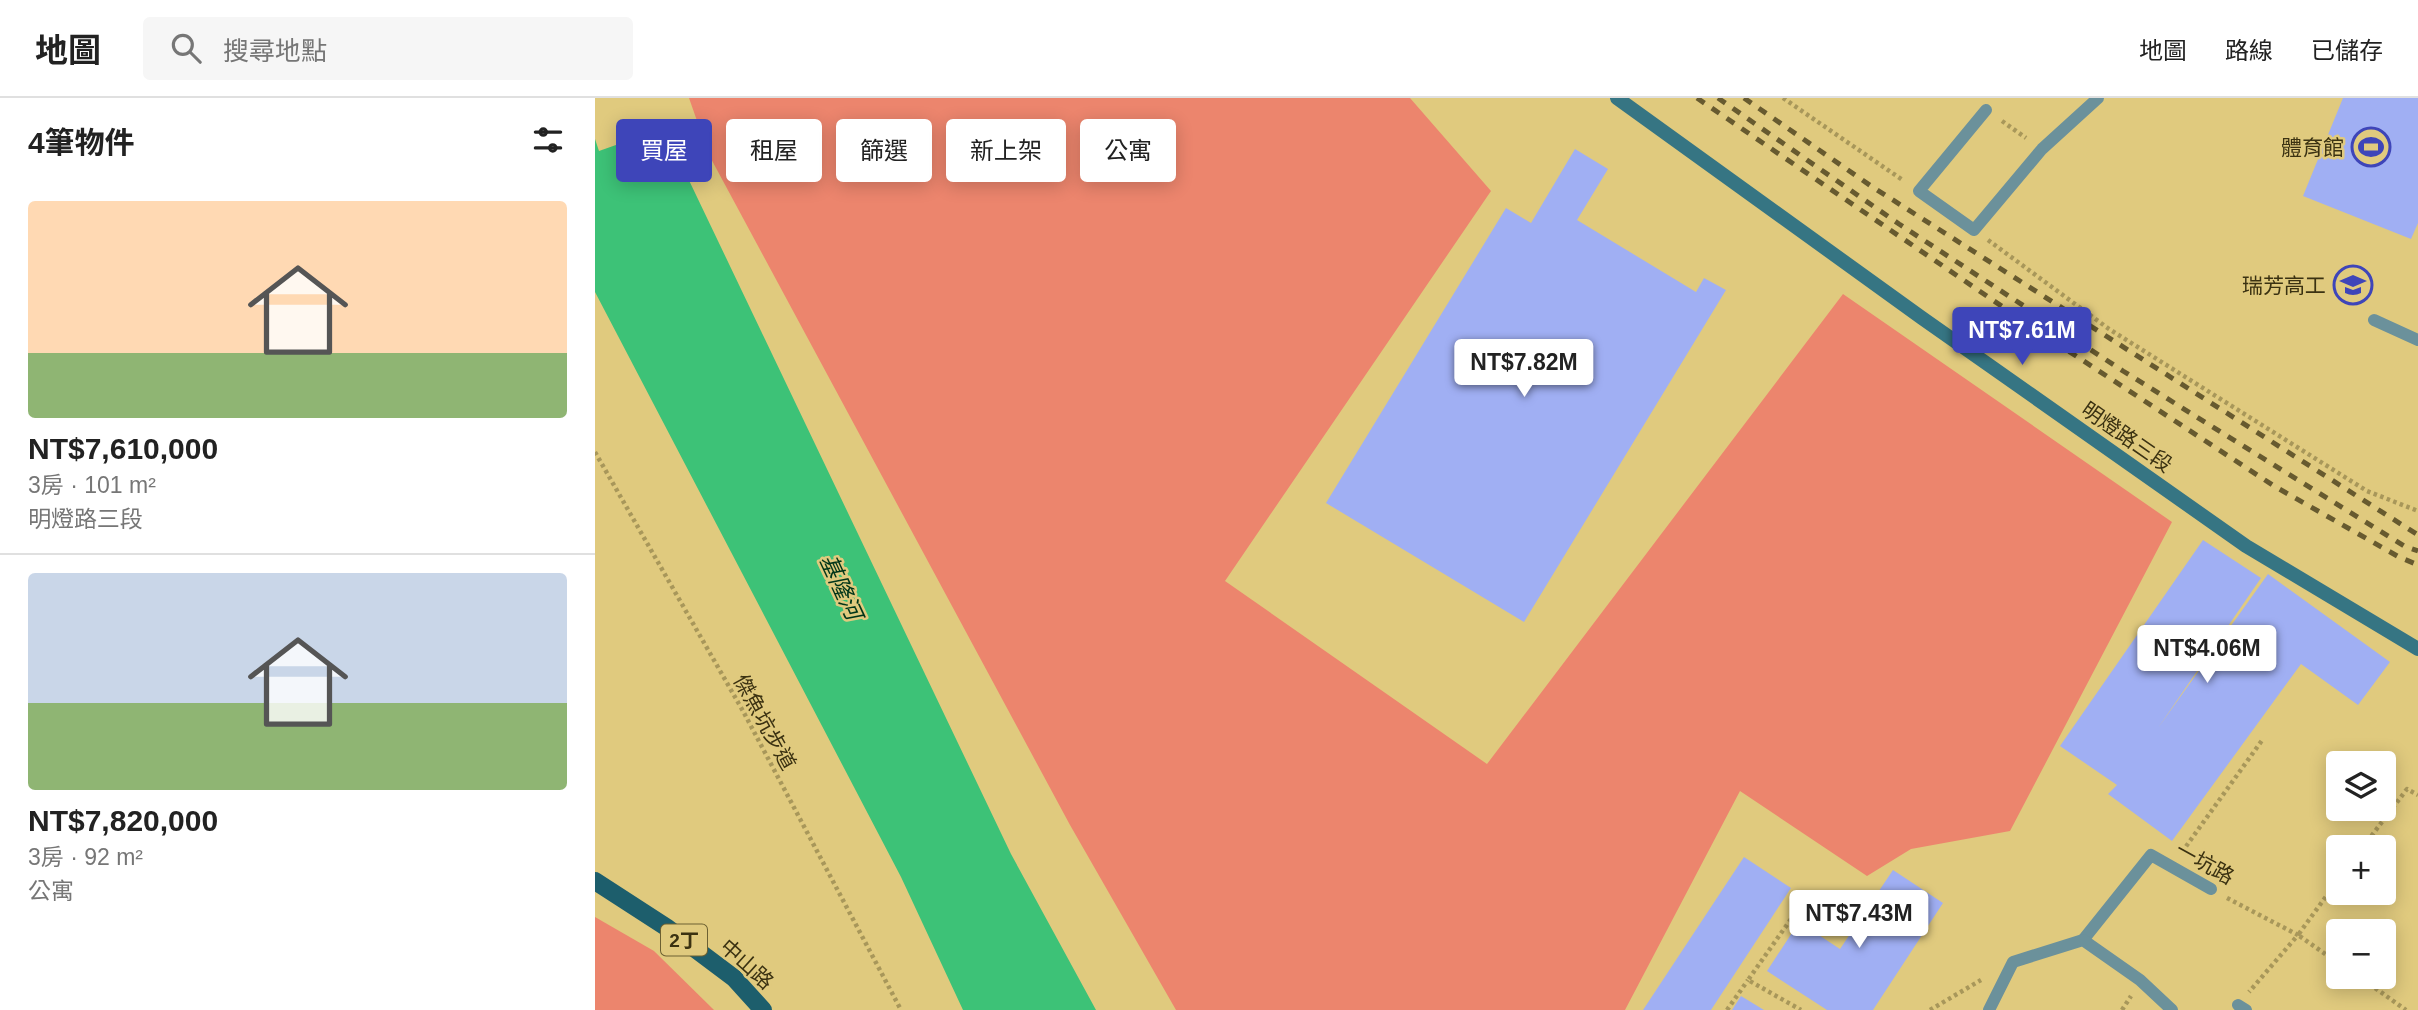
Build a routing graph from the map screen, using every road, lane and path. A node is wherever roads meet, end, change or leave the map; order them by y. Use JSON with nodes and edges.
{"nodes":[{"id":1,"x":1617,"y":98,"type":"edge"},
{"id":2,"x":1783,"y":98,"type":"edge"},
{"id":3,"x":2098,"y":98,"type":"edge"},
{"id":4,"x":1986,"y":110,"type":"joint"},
{"id":5,"x":2042,"y":149,"type":"junction"},
{"id":6,"x":1919,"y":191,"type":"junction"},
{"id":7,"x":1974,"y":230,"type":"junction"},
{"id":8,"x":2374,"y":320,"type":"dead end"},
{"id":9,"x":2418,"y":340,"type":"edge"},
{"id":10,"x":595,"y":452,"type":"edge"},
{"id":11,"x":2418,"y":511,"type":"edge"},
{"id":12,"x":2418,"y":649,"type":"edge"},
{"id":13,"x":2263,"y":739,"type":"dead end"},
{"id":14,"x":2418,"y":795,"type":"edge"},
{"id":15,"x":2372,"y":835,"type":"edge"},
{"id":16,"x":2171,"y":866,"type":"junction"},
{"id":17,"x":595,"y":881,"type":"edge"},
{"id":18,"x":2211,"y":889,"type":"joint"},
{"id":19,"x":2326,"y":896,"type":"edge"},
{"id":20,"x":1791,"y":919,"type":"dead end"},
{"id":21,"x":2298,"y":935,"type":"junction"},
{"id":22,"x":2083,"y":940,"type":"junction"},
{"id":23,"x":2326,"y":955,"type":"edge"},
{"id":24,"x":2013,"y":962,"type":"junction"},
{"id":25,"x":1748,"y":980,"type":"junction"},
{"id":26,"x":2376,"y":989,"type":"edge"},
{"id":27,"x":2242,"y":1008,"type":"edge"},
{"id":28,"x":763,"y":1010,"type":"edge"},
{"id":29,"x":901,"y":1010,"type":"edge"},
{"id":30,"x":1727,"y":1010,"type":"edge"},
{"id":31,"x":1801,"y":1010,"type":"edge"},
{"id":32,"x":1930,"y":1010,"type":"edge"},
{"id":33,"x":1989,"y":1010,"type":"edge"},
{"id":34,"x":2172,"y":1010,"type":"edge"},
{"id":35,"x":2406,"y":1010,"type":"edge"}],
"edges":[{"from":1,"to":12,"type":"street","name":"明燈路三段"},
{"from":2,"to":6,"type":"path"},
{"from":3,"to":5,"type":"lane"},
{"from":4,"to":5,"type":"path"},
{"from":4,"to":6,"type":"lane"},
{"from":5,"to":7,"type":"lane"},
{"from":6,"to":7,"type":"lane"},
{"from":7,"to":11,"type":"path"},
{"from":8,"to":9,"type":"lane"},
{"from":10,"to":29,"type":"path","name":"傑魚坑步道"},
{"from":13,"to":16,"type":"path"},
{"from":14,"to":15,"type":"path"},
{"from":16,"to":18,"type":"lane","name":"一坑路"},
{"from":16,"to":22,"type":"lane","name":"一坑路"},
{"from":17,"to":28,"type":"main road","name":"中山路","number":"2丁"},
{"from":18,"to":21,"type":"path","name":"一坑路"},
{"from":19,"to":21,"type":"path"},
{"from":20,"to":25,"type":"path"},
{"from":21,"to":23,"type":"path","name":"一坑路"},
{"from":21,"to":27,"type":"path"},
{"from":22,"to":24,"type":"lane"},
{"from":22,"to":34,"type":"lane"},
{"from":24,"to":32,"type":"path"},
{"from":24,"to":33,"type":"lane"},
{"from":25,"to":30,"type":"path"},
{"from":25,"to":31,"type":"path"},
{"from":26,"to":35,"type":"path"}]}
